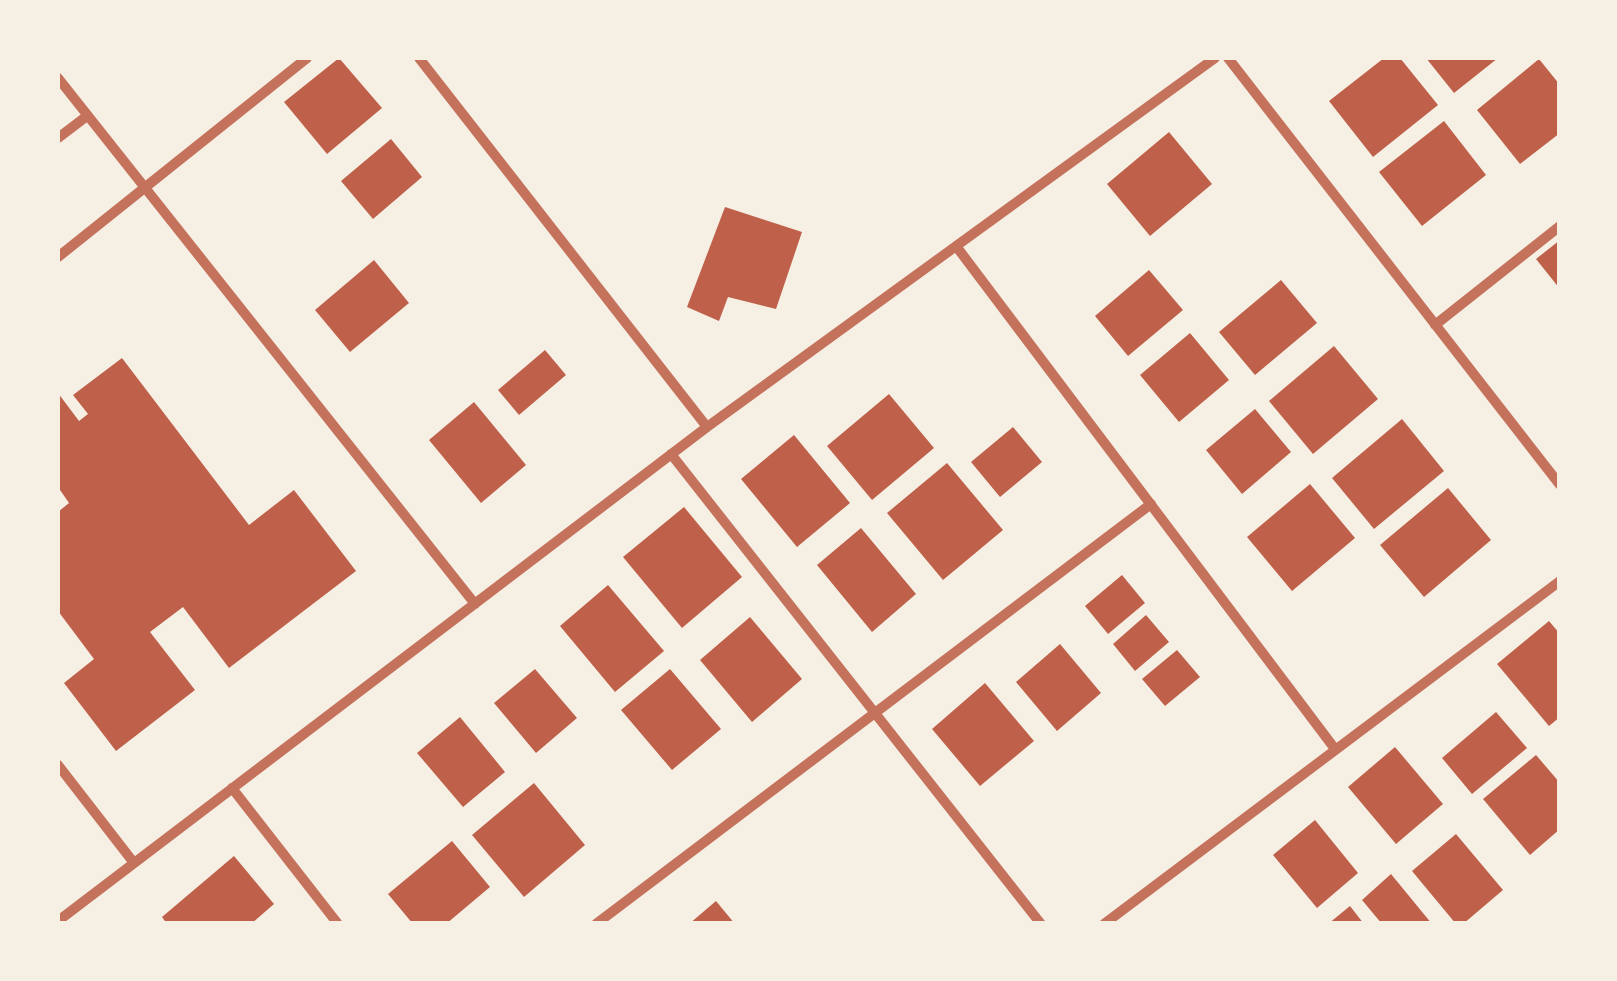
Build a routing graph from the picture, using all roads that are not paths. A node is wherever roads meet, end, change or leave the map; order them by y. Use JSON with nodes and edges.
{"nodes":[{"id":1,"x":307,"y":58,"type":"edge"},
{"id":2,"x":419,"y":58,"type":"edge"},
{"id":3,"x":1216,"y":58,"type":"edge"},
{"id":4,"x":1228,"y":58,"type":"edge"},
{"id":5,"x":58,"y":78,"type":"edge"},
{"id":6,"x":86,"y":116,"type":"junction"},
{"id":7,"x":58,"y":138,"type":"edge"},
{"id":8,"x":144,"y":188,"type":"junction"},
{"id":9,"x":1560,"y":226,"type":"edge"},
{"id":10,"x":956,"y":246,"type":"junction"},
{"id":11,"x":58,"y":257,"type":"edge"},
{"id":12,"x":1435,"y":325,"type":"junction"},
{"id":13,"x":706,"y":427,"type":"junction"},
{"id":14,"x":671,"y":454,"type":"junction"},
{"id":15,"x":1560,"y":485,"type":"edge"},
{"id":16,"x":1151,"y":504,"type":"junction"},
{"id":17,"x":1560,"y":581,"type":"edge"},
{"id":18,"x":475,"y":604,"type":"junction"},
{"id":19,"x":875,"y":713,"type":"junction"},
{"id":20,"x":1336,"y":750,"type":"junction"},
{"id":21,"x":58,"y":765,"type":"edge"},
{"id":22,"x":232,"y":788,"type":"junction"},
{"id":23,"x":134,"y":863,"type":"junction"},
{"id":24,"x":58,"y":921,"type":"edge"},
{"id":25,"x":338,"y":924,"type":"edge"},
{"id":26,"x":596,"y":924,"type":"edge"},
{"id":27,"x":1042,"y":924,"type":"edge"},
{"id":28,"x":1104,"y":924,"type":"edge"}],
"edges":[{"from":1,"to":8,"type":"street"},
{"from":2,"to":13,"type":"street"},
{"from":3,"to":10,"type":"street"},
{"from":4,"to":12,"type":"street"},
{"from":5,"to":6,"type":"street"},
{"from":6,"to":7,"type":"street"},
{"from":6,"to":8,"type":"street"},
{"from":8,"to":11,"type":"street"},
{"from":8,"to":18,"type":"street"},
{"from":9,"to":12,"type":"street"},
{"from":10,"to":13,"type":"street"},
{"from":10,"to":16,"type":"street"},
{"from":12,"to":15,"type":"street"},
{"from":13,"to":14,"type":"street"},
{"from":14,"to":18,"type":"street"},
{"from":14,"to":19,"type":"street"},
{"from":16,"to":19,"type":"street"},
{"from":16,"to":20,"type":"street"},
{"from":17,"to":20,"type":"street"},
{"from":18,"to":22,"type":"street"},
{"from":19,"to":26,"type":"street"},
{"from":19,"to":27,"type":"street"},
{"from":20,"to":28,"type":"street"},
{"from":21,"to":23,"type":"street"},
{"from":22,"to":23,"type":"street"},
{"from":22,"to":25,"type":"street"},
{"from":23,"to":24,"type":"street"}]}
